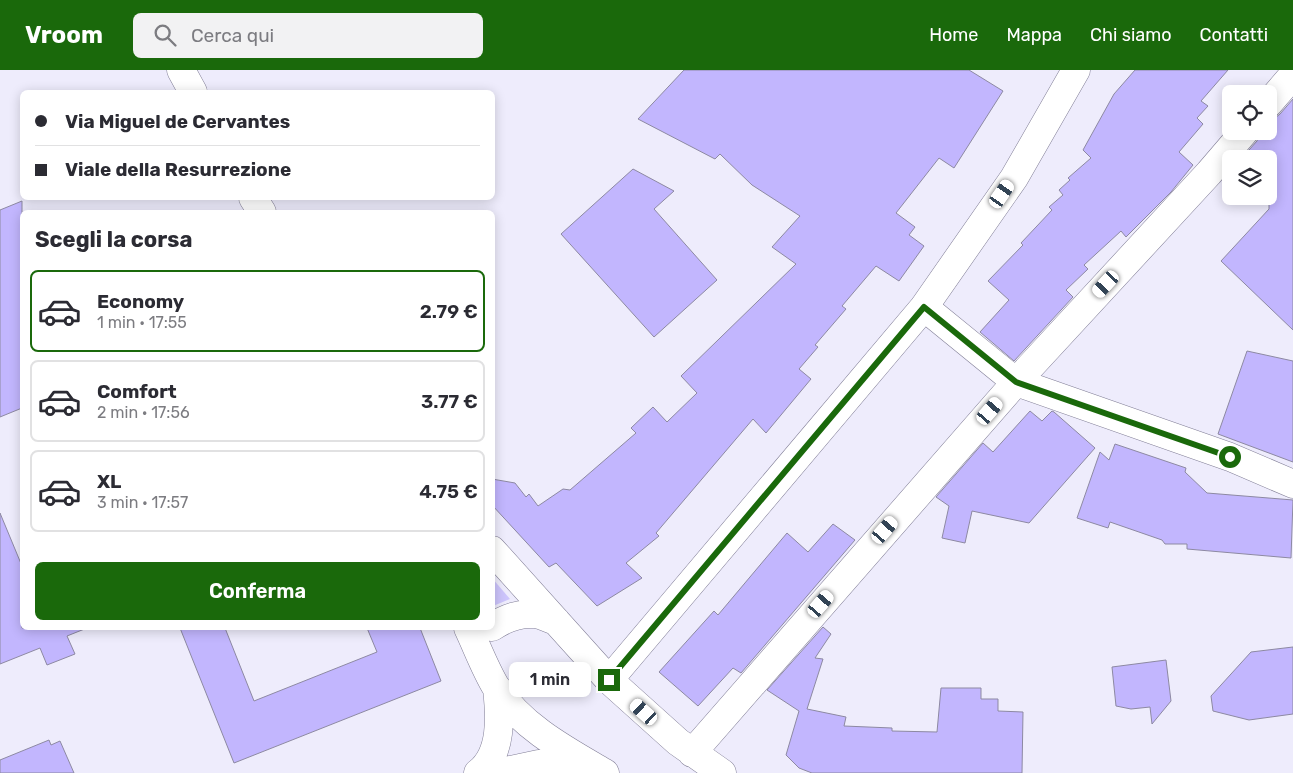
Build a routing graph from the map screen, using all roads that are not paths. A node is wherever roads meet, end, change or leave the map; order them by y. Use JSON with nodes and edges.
{"nodes":[{"id":1,"x":180,"y":70,"type":"edge"},
{"id":2,"x":1076,"y":70,"type":"edge"},
{"id":3,"x":1293,"y":75,"type":"edge"},
{"id":4,"x":192,"y":90,"type":"edge"},
{"id":5,"x":1277,"y":94,"type":"edge"},
{"id":6,"x":1237,"y":140,"type":"edge"},
{"id":7,"x":924,"y":307,"type":"junction"},
{"id":8,"x":1016,"y":382,"type":"junction"},
{"id":9,"x":1293,"y":484,"type":"edge"},
{"id":10,"x":495,"y":553,"type":"edge"},
{"id":11,"x":556,"y":621,"type":"junction"},
{"id":12,"x":495,"y":625,"type":"edge"},
{"id":13,"x":469,"y":630,"type":"edge"},
{"id":14,"x":489,"y":630,"type":"edge"},
{"id":15,"x":482,"y":657,"type":"junction"},
{"id":16,"x":609,"y":680,"type":"junction"},
{"id":17,"x":497,"y":688,"type":"junction"},
{"id":18,"x":692,"y":753,"type":"junction"},
{"id":19,"x":603,"y":772,"type":"edge"},
{"id":20,"x":478,"y":773,"type":"edge"},
{"id":21,"x":496,"y":773,"type":"edge"},
{"id":22,"x":722,"y":773,"type":"edge"}],
"edges":[{"from":1,"to":4,"type":"street"},
{"from":2,"to":7,"type":"street"},
{"from":3,"to":5,"type":"street"},
{"from":6,"to":8,"type":"street"},
{"from":7,"to":8,"type":"street"},
{"from":7,"to":16,"type":"street"},
{"from":8,"to":9,"type":"street"},
{"from":8,"to":18,"type":"street"},
{"from":10,"to":11,"type":"street"},
{"from":11,"to":12,"type":"street"},
{"from":11,"to":16,"type":"street"},
{"from":13,"to":15,"type":"street"},
{"from":14,"to":15,"type":"street"},
{"from":15,"to":17,"type":"street"},
{"from":16,"to":18,"type":"street"},
{"from":17,"to":19,"type":"street"},
{"from":17,"to":20,"type":"street"},
{"from":18,"to":22,"type":"street"},
{"from":19,"to":21,"type":"street"}]}
